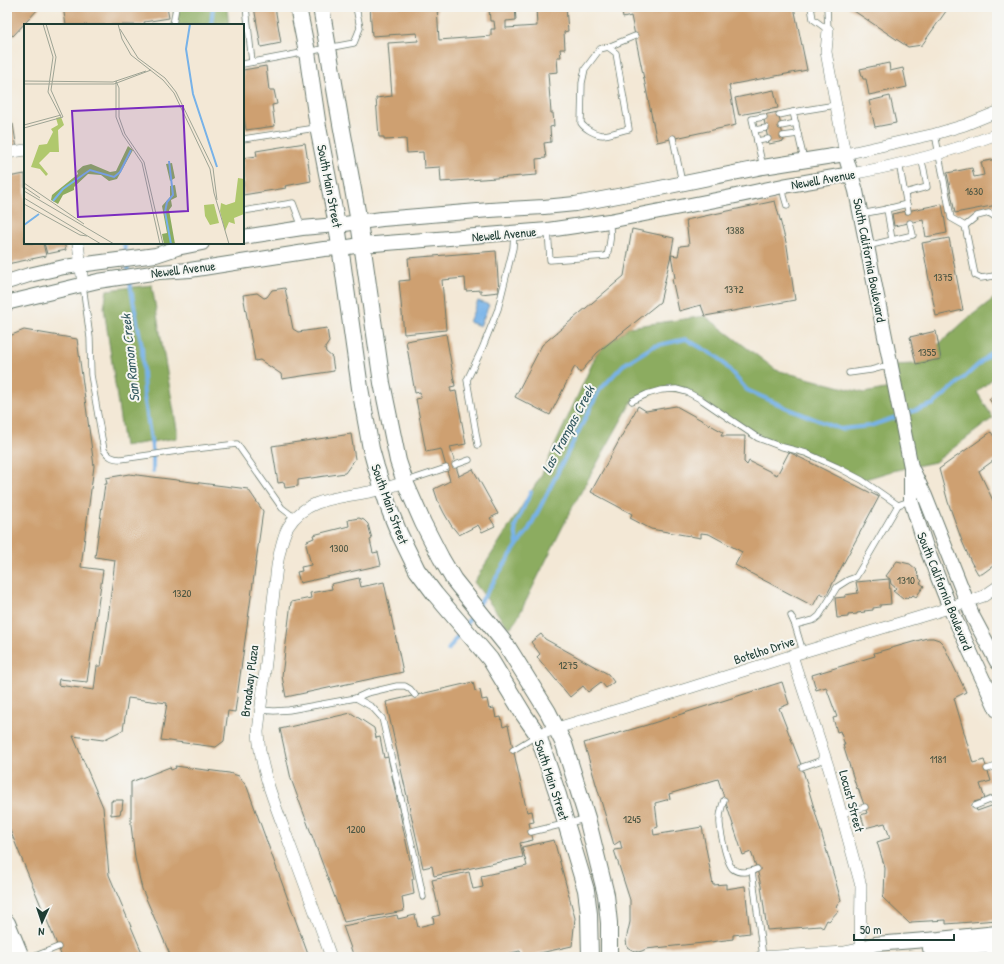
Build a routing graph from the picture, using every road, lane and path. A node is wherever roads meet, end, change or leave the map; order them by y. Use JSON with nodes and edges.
{"nodes":[{"id":1,"x":176,"y":7,"type":"edge"},
{"id":2,"x":246,"y":7,"type":"edge"},
{"id":3,"x":298,"y":7,"type":"edge"},
{"id":4,"x":321,"y":7,"type":"edge"},
{"id":5,"x":356,"y":7,"type":"edge"},
{"id":6,"x":811,"y":7,"type":"edge"},
{"id":7,"x":827,"y":7,"type":"edge"},
{"id":8,"x":173,"y":24,"type":"edge"},
{"id":9,"x":828,"y":30,"type":"junction"},
{"id":10,"x":635,"y":36,"type":"dead end"},
{"id":11,"x":608,"y":47,"type":"junction"},
{"id":12,"x":328,"y":48,"type":"junction"},
{"id":13,"x":307,"y":52,"type":"junction"},
{"id":14,"x":252,"y":62,"type":"junction"},
{"id":15,"x":244,"y":64,"type":"edge"},
{"id":16,"x":836,"y":105,"type":"junction"},
{"id":17,"x":793,"y":112,"type":"junction"},
{"id":18,"x":997,"y":112,"type":"edge"},
{"id":19,"x":779,"y":115,"type":"dead end"},
{"id":20,"x":764,"y":117,"type":"dead end"},
{"id":21,"x":796,"y":123,"type":"junction"},
{"id":22,"x":781,"y":126,"type":"dead end"},
{"id":23,"x":318,"y":128,"type":"junction"},
{"id":24,"x":766,"y":128,"type":"dead end"},
{"id":25,"x":755,"y":130,"type":"junction"},
{"id":26,"x":798,"y":134,"type":"junction"},
{"id":27,"x":934,"y":134,"type":"junction"},
{"id":28,"x":997,"y":134,"type":"edge"},
{"id":29,"x":783,"y":136,"type":"dead end"},
{"id":30,"x":673,"y":138,"type":"dead end"},
{"id":31,"x":244,"y":139,"type":"edge"},
{"id":32,"x":768,"y":139,"type":"dead end"},
{"id":33,"x":757,"y":141,"type":"junction"},
{"id":34,"x":24,"y":150,"type":"edge"},
{"id":35,"x":938,"y":153,"type":"junction"},
{"id":36,"x":7,"y":154,"type":"edge"},
{"id":37,"x":845,"y":154,"type":"junction"},
{"id":38,"x":921,"y":158,"type":"junction"},
{"id":39,"x":804,"y":160,"type":"junction"},
{"id":40,"x":899,"y":163,"type":"junction"},
{"id":41,"x":762,"y":167,"type":"junction"},
{"id":42,"x":851,"y":174,"type":"junction"},
{"id":43,"x":682,"y":184,"type":"junction"},
{"id":44,"x":783,"y":186,"type":"junction"},
{"id":45,"x":905,"y":193,"type":"junction"},
{"id":46,"x":907,"y":204,"type":"junction"},
{"id":47,"x":787,"y":206,"type":"dead end"},
{"id":48,"x":887,"y":209,"type":"junction"},
{"id":49,"x":244,"y":211,"type":"edge"},
{"id":50,"x":908,"y":211,"type":"dead end"},
{"id":51,"x":860,"y":214,"type":"junction"},
{"id":52,"x":997,"y":218,"type":"edge"},
{"id":53,"x":359,"y":222,"type":"junction"},
{"id":54,"x":609,"y":222,"type":"junction"},
{"id":55,"x":910,"y":223,"type":"dead end"},
{"id":56,"x":337,"y":225,"type":"junction"},
{"id":57,"x":965,"y":226,"type":"junction"},
{"id":58,"x":302,"y":228,"type":"junction"},
{"id":59,"x":548,"y":230,"type":"junction"},
{"id":60,"x":514,"y":233,"type":"junction"},
{"id":61,"x":244,"y":237,"type":"edge"},
{"id":62,"x":892,"y":240,"type":"junction"},
{"id":63,"x":78,"y":244,"type":"edge"},
{"id":64,"x":197,"y":244,"type":"edge"},
{"id":65,"x":362,"y":246,"type":"junction"},
{"id":66,"x":867,"y":246,"type":"junction"},
{"id":67,"x":341,"y":248,"type":"junction"},
{"id":68,"x":81,"y":265,"type":"junction"},
{"id":69,"x":997,"y":274,"type":"edge"},
{"id":70,"x":7,"y":282,"type":"edge"},
{"id":71,"x":83,"y":284,"type":"junction"},
{"id":72,"x":7,"y":304,"type":"edge"},
{"id":73,"x":891,"y":365,"type":"junction"},
{"id":74,"x":849,"y":373,"type":"dead end"},
{"id":75,"x":632,"y":401,"type":"dead end"},
{"id":76,"x":478,"y":445,"type":"dead end"},
{"id":77,"x":469,"y":460,"type":"dead end"},
{"id":78,"x":455,"y":465,"type":"dead end"},
{"id":79,"x":911,"y":467,"type":"junction"},
{"id":80,"x":446,"y":468,"type":"dead end"},
{"id":81,"x":405,"y":482,"type":"junction"},
{"id":82,"x":384,"y":489,"type":"junction"},
{"id":83,"x":904,"y":502,"type":"junction"},
{"id":84,"x":294,"y":518,"type":"junction"},
{"id":85,"x":997,"y":587,"type":"edge"},
{"id":86,"x":967,"y":602,"type":"junction"},
{"id":87,"x":950,"y":608,"type":"junction"},
{"id":88,"x":791,"y":616,"type":"dead end"},
{"id":89,"x":795,"y":625,"type":"junction"},
{"id":90,"x":803,"y":652,"type":"junction"},
{"id":91,"x":792,"y":655,"type":"junction"},
{"id":92,"x":997,"y":662,"type":"edge"},
{"id":93,"x":978,"y":670,"type":"junction"},
{"id":94,"x":997,"y":689,"type":"edge"},
{"id":95,"x":415,"y":695,"type":"dead end"},
{"id":96,"x":356,"y":698,"type":"junction"},
{"id":97,"x":260,"y":710,"type":"junction"},
{"id":98,"x":997,"y":710,"type":"edge"},
{"id":99,"x":557,"y":728,"type":"junction"},
{"id":100,"x":538,"y":735,"type":"junction"},
{"id":101,"x":513,"y":750,"type":"dead end"},
{"id":102,"x":826,"y":759,"type":"junction"},
{"id":103,"x":997,"y":766,"type":"edge"},
{"id":104,"x":802,"y":767,"type":"dead end"},
{"id":105,"x":987,"y":769,"type":"dead end"},
{"id":106,"x":997,"y":797,"type":"edge"},
{"id":107,"x":724,"y":800,"type":"dead end"},
{"id":108,"x":975,"y":806,"type":"dead end"},
{"id":109,"x":865,"y":807,"type":"dead end"},
{"id":110,"x":841,"y":814,"type":"junction"},
{"id":111,"x":587,"y":818,"type":"junction"},
{"id":112,"x":566,"y":823,"type":"junction"},
{"id":113,"x":531,"y":832,"type":"dead end"},
{"id":114,"x":423,"y":897,"type":"dead end"},
{"id":115,"x":7,"y":923,"type":"edge"},
{"id":116,"x":997,"y":933,"type":"edge"},
{"id":117,"x":997,"y":946,"type":"edge"},
{"id":118,"x":58,"y":947,"type":"dead end"},
{"id":119,"x":859,"y":953,"type":"edge"},
{"id":120,"x":782,"y":956,"type":"edge"},
{"id":121,"x":799,"y":956,"type":"edge"},
{"id":122,"x":21,"y":957,"type":"edge"},
{"id":123,"x":33,"y":957,"type":"edge"},
{"id":124,"x":331,"y":957,"type":"edge"},
{"id":125,"x":590,"y":957,"type":"edge"},
{"id":126,"x":609,"y":957,"type":"edge"},
{"id":127,"x":760,"y":957,"type":"edge"},
{"id":128,"x":763,"y":957,"type":"edge"}],
"edges":[{"from":1,"to":8,"type":"lane"},
{"from":2,"to":14,"type":"lane"},
{"from":3,"to":13,"type":"main road","name":"South Main Street"},
{"from":4,"to":12,"type":"main road","name":"South Main Street"},
{"from":5,"to":12,"type":"lane"},
{"from":6,"to":9,"type":"lane"},
{"from":7,"to":9,"type":"lane"},
{"from":9,"to":16,"type":"street","name":"South California Boulevard"},
{"from":10,"to":11,"type":"lane"},
{"from":11,"to":11,"type":"lane"},
{"from":12,"to":13,"type":"lane"},
{"from":12,"to":53,"type":"main road","name":"South Main Street"},
{"from":13,"to":14,"type":"lane"},
{"from":13,"to":23,"type":"main road","name":"South Main Street"},
{"from":14,"to":15,"type":"lane"},
{"from":16,"to":17,"type":"lane"},
{"from":16,"to":37,"type":"street","name":"South California Boulevard"},
{"from":17,"to":19,"type":"lane"},
{"from":17,"to":21,"type":"lane"},
{"from":18,"to":27,"type":"street","name":"Newell Avenue"},
{"from":20,"to":25,"type":"lane"},
{"from":21,"to":22,"type":"lane"},
{"from":21,"to":26,"type":"lane"},
{"from":23,"to":31,"type":"lane"},
{"from":23,"to":56,"type":"main road","name":"South Main Street"},
{"from":24,"to":25,"type":"lane"},
{"from":25,"to":33,"type":"lane"},
{"from":26,"to":29,"type":"lane"},
{"from":26,"to":39,"type":"lane"},
{"from":27,"to":35,"type":"lane"},
{"from":27,"to":37,"type":"street","name":"Newell Avenue"},
{"from":28,"to":35,"type":"street","name":"Newell Avenue"},
{"from":30,"to":43,"type":"lane"},
{"from":32,"to":33,"type":"lane"},
{"from":33,"to":41,"type":"lane"},
{"from":34,"to":36,"type":"street"},
{"from":35,"to":38,"type":"street","name":"Newell Avenue"},
{"from":35,"to":57,"type":"lane"},
{"from":37,"to":39,"type":"street","name":"Newell Avenue"},
{"from":37,"to":42,"type":"street","name":"South California Boulevard"},
{"from":38,"to":40,"type":"street","name":"Newell Avenue"},
{"from":38,"to":45,"type":"lane"},
{"from":39,"to":41,"type":"street","name":"Newell Avenue"},
{"from":40,"to":42,"type":"street","name":"Newell Avenue"},
{"from":40,"to":45,"type":"lane"},
{"from":41,"to":43,"type":"street","name":"Newell Avenue"},
{"from":42,"to":44,"type":"street","name":"Newell Avenue"},
{"from":42,"to":51,"type":"street","name":"South California Boulevard"},
{"from":43,"to":53,"type":"street","name":"Newell Avenue"},
{"from":44,"to":47,"type":"lane"},
{"from":44,"to":54,"type":"street","name":"Newell Avenue"},
{"from":45,"to":46,"type":"lane"},
{"from":46,"to":48,"type":"lane"},
{"from":46,"to":50,"type":"lane"},
{"from":48,"to":51,"type":"lane"},
{"from":48,"to":62,"type":"lane"},
{"from":49,"to":58,"type":"lane"},
{"from":51,"to":66,"type":"street","name":"South California Boulevard"},
{"from":52,"to":57,"type":"lane"},
{"from":53,"to":56,"type":"street","name":"Newell Avenue"},
{"from":53,"to":65,"type":"main road","name":"South Main Street"},
{"from":54,"to":59,"type":"street","name":"Newell Avenue"},
{"from":54,"to":59,"type":"lane"},
{"from":55,"to":62,"type":"lane"},
{"from":56,"to":58,"type":"street","name":"Newell Avenue"},
{"from":56,"to":67,"type":"main road","name":"South Main Street"},
{"from":57,"to":69,"type":"lane"},
{"from":58,"to":61,"type":"street","name":"Newell Avenue"},
{"from":59,"to":60,"type":"street","name":"Newell Avenue"},
{"from":60,"to":65,"type":"street","name":"Newell Avenue"},
{"from":60,"to":76,"type":"lane"},
{"from":62,"to":66,"type":"lane"},
{"from":63,"to":68,"type":"street"},
{"from":64,"to":68,"type":"street","name":"Newell Avenue"},
{"from":65,"to":67,"type":"street","name":"Newell Avenue"},
{"from":65,"to":81,"type":"main road","name":"South Main Street"},
{"from":66,"to":73,"type":"street","name":"South California Boulevard"},
{"from":67,"to":71,"type":"street","name":"Newell Avenue"},
{"from":67,"to":82,"type":"main road","name":"South Main Street"},
{"from":68,"to":70,"type":"street","name":"Newell Avenue"},
{"from":68,"to":71,"type":"street"},
{"from":71,"to":72,"type":"street","name":"Newell Avenue"},
{"from":71,"to":84,"type":"lane"},
{"from":73,"to":74,"type":"lane"},
{"from":73,"to":79,"type":"street","name":"South California Boulevard"},
{"from":75,"to":83,"type":"lane"},
{"from":77,"to":78,"type":"lane"},
{"from":79,"to":83,"type":"street","name":"South California Boulevard"},
{"from":79,"to":86,"type":"street","name":"South California Boulevard"},
{"from":80,"to":81,"type":"lane"},
{"from":81,"to":82,"type":"street","name":"Broadway Plaza"},
{"from":81,"to":99,"type":"main road","name":"South Main Street"},
{"from":82,"to":84,"type":"street","name":"Broadway Plaza"},
{"from":82,"to":100,"type":"main road","name":"South Main Street"},
{"from":83,"to":87,"type":"street","name":"South California Boulevard"},
{"from":83,"to":89,"type":"lane"},
{"from":84,"to":97,"type":"street","name":"Broadway Plaza"},
{"from":85,"to":86,"type":"street","name":"Botelho Drive"},
{"from":86,"to":87,"type":"street","name":"Botelho Drive"},
{"from":86,"to":92,"type":"street","name":"South California Boulevard"},
{"from":87,"to":90,"type":"street","name":"Botelho Drive"},
{"from":87,"to":93,"type":"street","name":"South California Boulevard"},
{"from":88,"to":89,"type":"lane"},
{"from":89,"to":90,"type":"lane"},
{"from":90,"to":91,"type":"street","name":"Botelho Drive"},
{"from":91,"to":99,"type":"street","name":"Botelho Drive"},
{"from":91,"to":102,"type":"street","name":"Locust Street"},
{"from":93,"to":94,"type":"lane"},
{"from":93,"to":98,"type":"street","name":"South California Boulevard"},
{"from":95,"to":96,"type":"lane"},
{"from":96,"to":97,"type":"lane"},
{"from":96,"to":114,"type":"lane"},
{"from":97,"to":124,"type":"street","name":"Broadway Plaza"},
{"from":99,"to":100,"type":"street","name":"Botelho Drive"},
{"from":99,"to":111,"type":"main road","name":"South Main Street"},
{"from":100,"to":101,"type":"lane"},
{"from":100,"to":112,"type":"main road","name":"South Main Street"},
{"from":102,"to":104,"type":"lane"},
{"from":102,"to":110,"type":"street","name":"Locust Street"},
{"from":103,"to":105,"type":"lane"},
{"from":106,"to":108,"type":"lane"},
{"from":107,"to":128,"type":"lane"},
{"from":109,"to":110,"type":"lane"},
{"from":110,"to":119,"type":"street","name":"Locust Street"},
{"from":111,"to":112,"type":"lane"},
{"from":111,"to":126,"type":"main road","name":"South Main Street"},
{"from":112,"to":113,"type":"lane"},
{"from":112,"to":125,"type":"main road","name":"South Main Street"},
{"from":115,"to":122,"type":"main road"},
{"from":116,"to":119,"type":"street"},
{"from":117,"to":119,"type":"street"},
{"from":118,"to":123,"type":"lane"},
{"from":119,"to":121,"type":"street"},
{"from":120,"to":121,"type":"street"},
{"from":120,"to":128,"type":"street"},
{"from":127,"to":128,"type":"street"}]}
